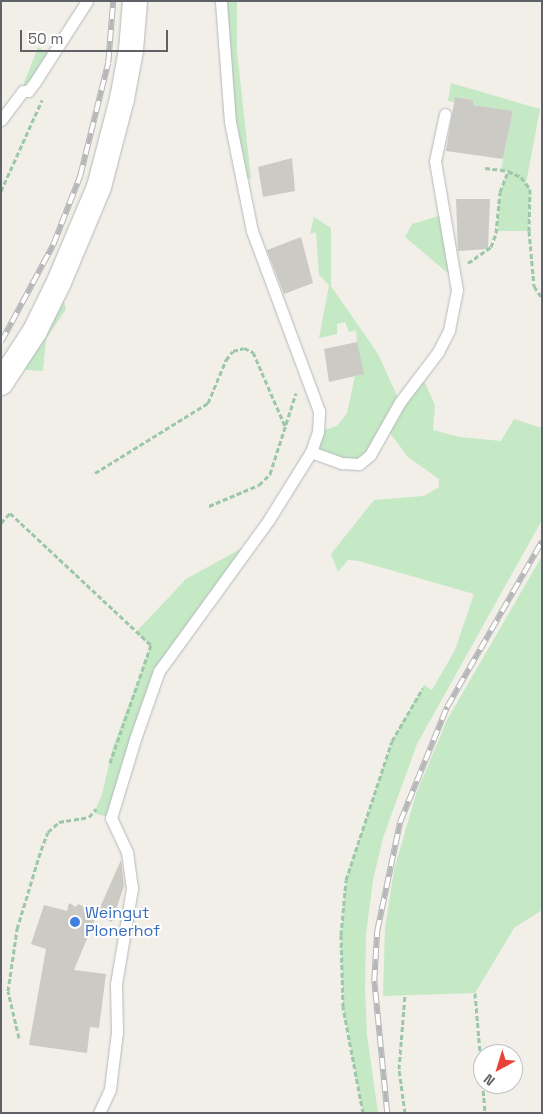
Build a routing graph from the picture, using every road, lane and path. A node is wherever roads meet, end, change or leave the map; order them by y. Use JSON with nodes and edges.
{"nodes":[{"id":1,"x":87,"y":1,"type":"edge"},
{"id":2,"x":135,"y":1,"type":"edge"},
{"id":3,"x":221,"y":1,"type":"edge"},
{"id":4,"x":46,"y":92,"type":"dead end"},
{"id":5,"x":445,"y":114,"type":"dead end"},
{"id":6,"x":1,"y":120,"type":"edge"},
{"id":7,"x":485,"y":168,"type":"dead end"},
{"id":8,"x":508,"y":171,"type":"junction"},
{"id":9,"x":1,"y":190,"type":"edge"},
{"id":10,"x":455,"y":271,"type":"junction"},
{"id":11,"x":542,"y":298,"type":"edge"},
{"id":12,"x":303,"y":371,"type":"junction"},
{"id":13,"x":1,"y":383,"type":"edge"},
{"id":14,"x":285,"y":426,"type":"junction"},
{"id":15,"x":311,"y":452,"type":"junction"},
{"id":16,"x":95,"y":474,"type":"dead end"},
{"id":17,"x":209,"y":506,"type":"dead end"},
{"id":18,"x":1,"y":523,"type":"edge"},
{"id":19,"x":423,"y":688,"type":"dead end"},
{"id":20,"x":109,"y":766,"type":"dead end"},
{"id":21,"x":98,"y":804,"type":"dead end"},
{"id":22,"x":474,"y":993,"type":"dead end"},
{"id":23,"x":405,"y":995,"type":"dead end"},
{"id":24,"x":19,"y":1038,"type":"dead end"},
{"id":25,"x":99,"y":1113,"type":"edge"},
{"id":26,"x":363,"y":1113,"type":"edge"},
{"id":27,"x":405,"y":1113,"type":"edge"},
{"id":28,"x":487,"y":1113,"type":"edge"}],
"edges":[{"from":1,"to":6,"type":"lane"},
{"from":2,"to":13,"type":"street"},
{"from":3,"to":12,"type":"lane"},
{"from":4,"to":9,"type":"path"},
{"from":5,"to":10,"type":"lane"},
{"from":7,"to":8,"type":"path"},
{"from":8,"to":10,"type":"path"},
{"from":8,"to":11,"type":"path"},
{"from":10,"to":15,"type":"lane"},
{"from":12,"to":14,"type":"path"},
{"from":12,"to":15,"type":"lane"},
{"from":14,"to":16,"type":"path"},
{"from":14,"to":17,"type":"path"},
{"from":15,"to":25,"type":"lane"},
{"from":18,"to":20,"type":"path"},
{"from":19,"to":26,"type":"path"},
{"from":21,"to":24,"type":"path"},
{"from":22,"to":28,"type":"path"},
{"from":23,"to":27,"type":"path"}]}
